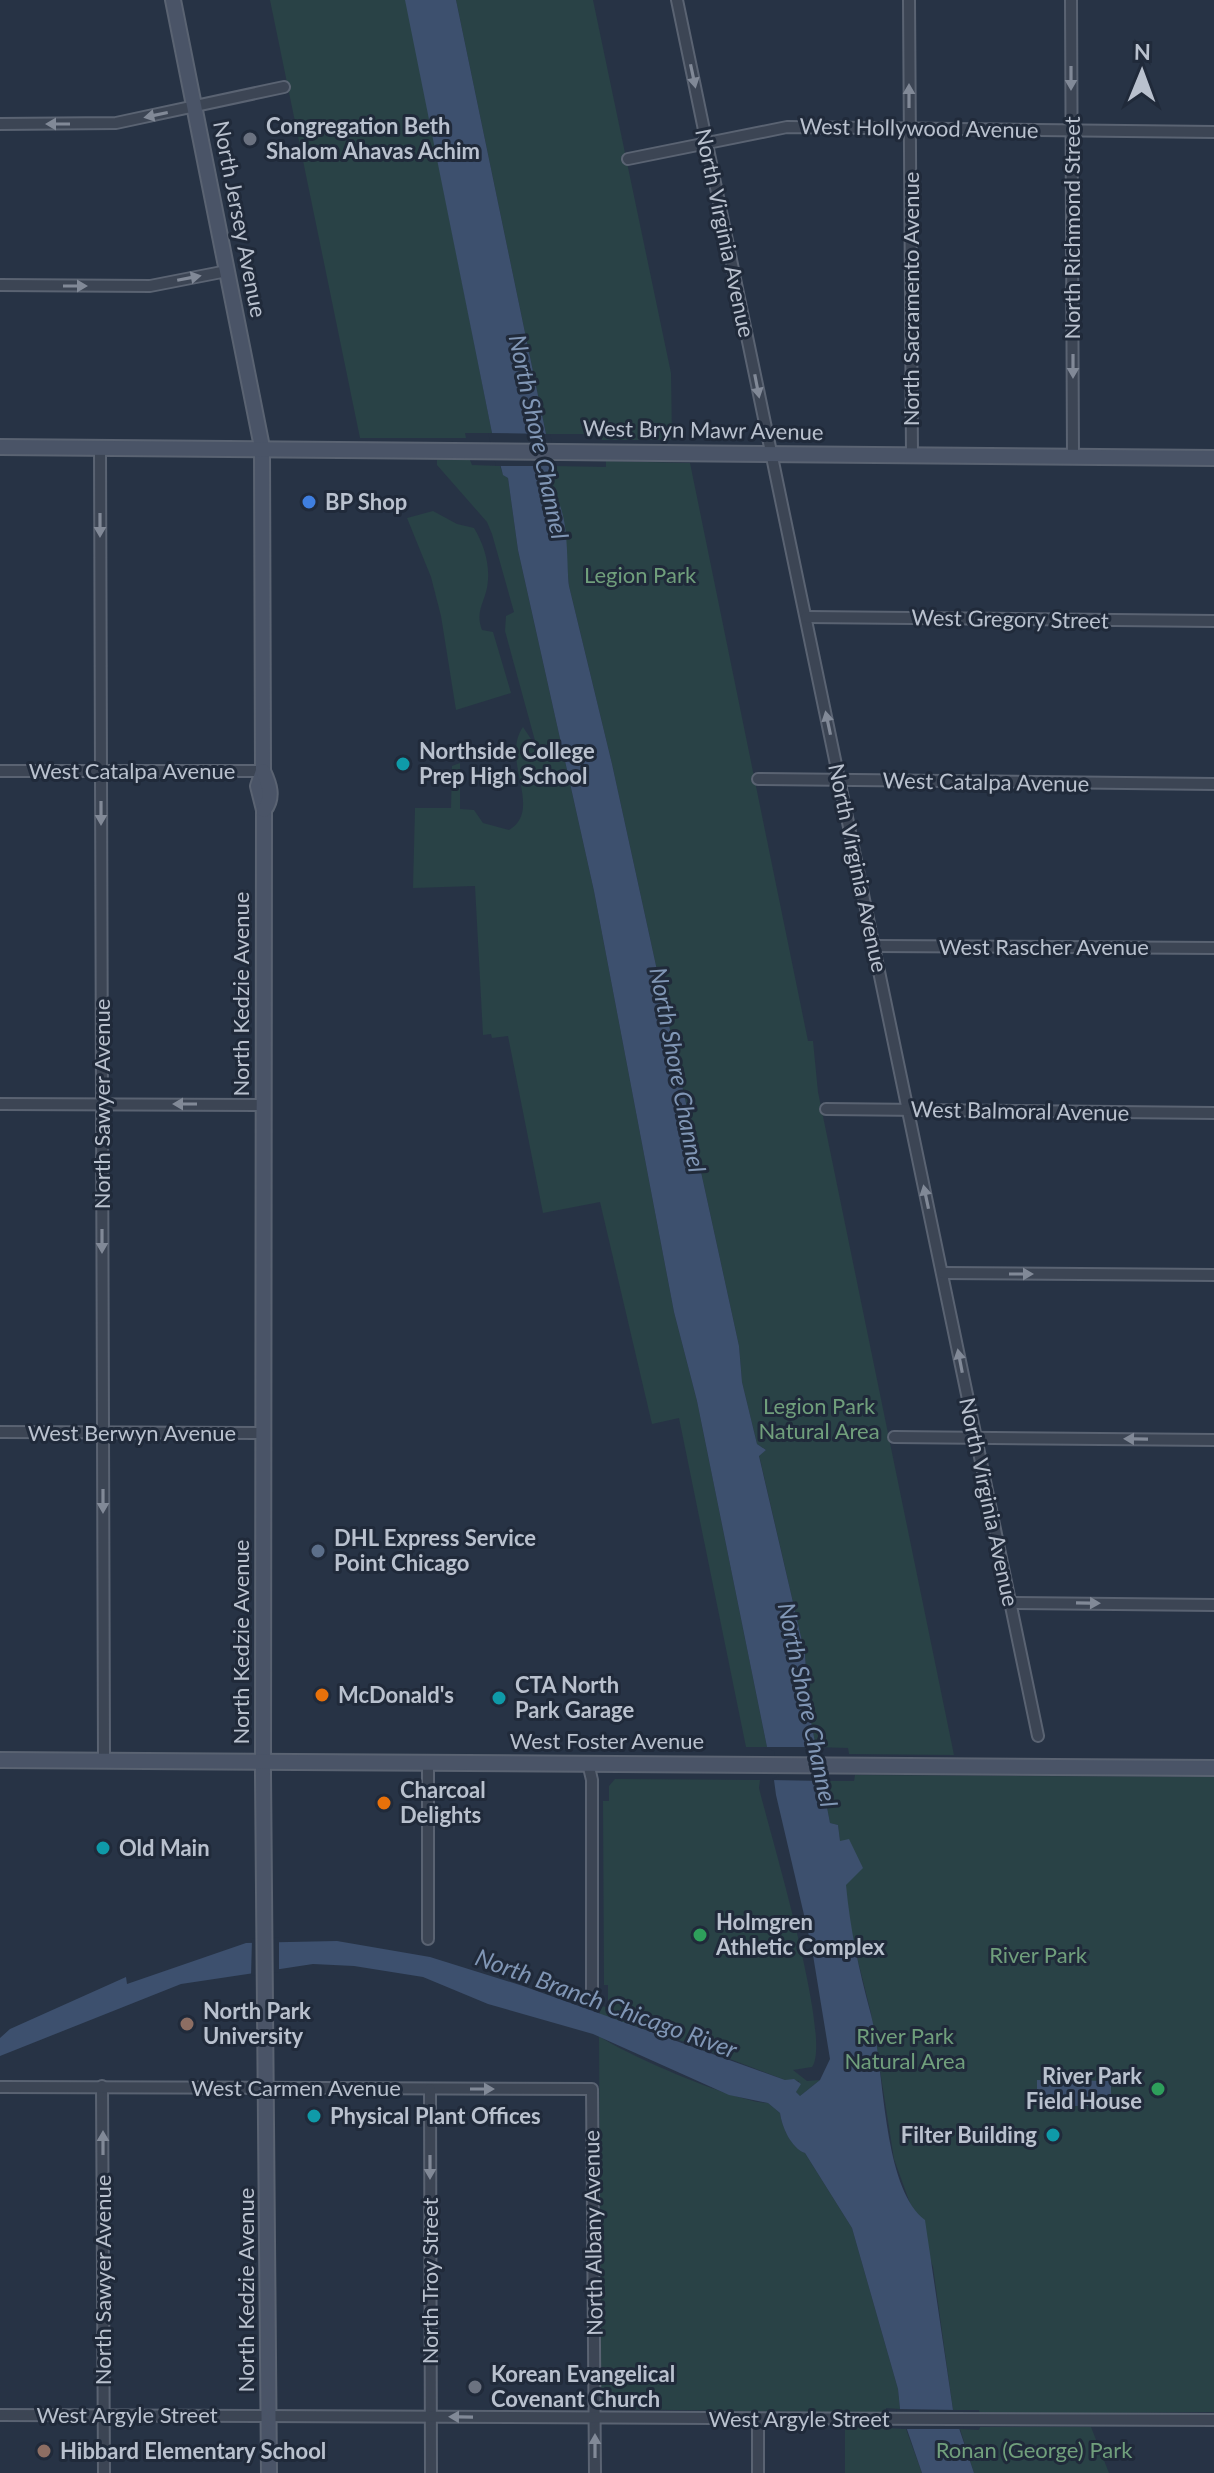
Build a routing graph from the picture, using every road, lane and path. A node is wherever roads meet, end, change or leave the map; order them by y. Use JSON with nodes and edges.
{"nodes":[{"id":1,"x":173,"y":0,"type":"edge"},
{"id":2,"x":677,"y":0,"type":"edge"},
{"id":3,"x":909,"y":0,"type":"edge"},
{"id":4,"x":1071,"y":0,"type":"edge"},
{"id":5,"x":284,"y":87,"type":"dead end"},
{"id":6,"x":196,"y":107,"type":"junction"},
{"id":7,"x":0,"y":124,"type":"edge"},
{"id":8,"x":909,"y":128,"type":"junction"},
{"id":9,"x":1071,"y":130,"type":"junction"},
{"id":10,"x":1214,"y":132,"type":"edge"},
{"id":11,"x":707,"y":143,"type":"junction"},
{"id":12,"x":628,"y":159,"type":"dead end"},
{"id":13,"x":227,"y":271,"type":"junction"},
{"id":14,"x":0,"y":285,"type":"edge"},
{"id":15,"x":0,"y":447,"type":"edge"},
{"id":16,"x":100,"y":447,"type":"junction"},
{"id":17,"x":262,"y":447,"type":"junction"},
{"id":18,"x":771,"y":453,"type":"junction"},
{"id":19,"x":912,"y":454,"type":"junction"},
{"id":20,"x":1073,"y":457,"type":"junction"},
{"id":21,"x":1214,"y":458,"type":"edge"},
{"id":22,"x":806,"y":617,"type":"junction"},
{"id":23,"x":1214,"y":621,"type":"edge"},
{"id":24,"x":0,"y":771,"type":"edge"},
{"id":25,"x":101,"y":771,"type":"junction"},
{"id":26,"x":263,"y":771,"type":"junction"},
{"id":27,"x":758,"y":779,"type":"dead end"},
{"id":28,"x":840,"y":780,"type":"junction"},
{"id":29,"x":1214,"y":784,"type":"edge"},
{"id":30,"x":874,"y":946,"type":"junction"},
{"id":31,"x":1214,"y":948,"type":"edge"},
{"id":32,"x":0,"y":1104,"type":"edge"},
{"id":33,"x":102,"y":1104,"type":"junction"},
{"id":34,"x":263,"y":1105,"type":"junction"},
{"id":35,"x":826,"y":1109,"type":"dead end"},
{"id":36,"x":908,"y":1110,"type":"junction"},
{"id":37,"x":1214,"y":1113,"type":"edge"},
{"id":38,"x":943,"y":1273,"type":"junction"},
{"id":39,"x":1214,"y":1275,"type":"edge"},
{"id":40,"x":0,"y":1432,"type":"edge"},
{"id":41,"x":103,"y":1433,"type":"junction"},
{"id":42,"x":263,"y":1433,"type":"junction"},
{"id":43,"x":894,"y":1437,"type":"dead end"},
{"id":44,"x":974,"y":1438,"type":"junction"},
{"id":45,"x":1214,"y":1440,"type":"edge"},
{"id":46,"x":1010,"y":1603,"type":"junction"},
{"id":47,"x":1214,"y":1605,"type":"edge"},
{"id":48,"x":1038,"y":1736,"type":"dead end"},
{"id":49,"x":0,"y":1760,"type":"edge"},
{"id":50,"x":104,"y":1760,"type":"junction"},
{"id":51,"x":263,"y":1760,"type":"junction"},
{"id":52,"x":428,"y":1761,"type":"junction"},
{"id":53,"x":588,"y":1763,"type":"junction"},
{"id":54,"x":1214,"y":1768,"type":"edge"},
{"id":55,"x":428,"y":1939,"type":"dead end"},
{"id":56,"x":592,"y":1992,"type":"dead end"},
{"id":57,"x":102,"y":2086,"type":"junction"},
{"id":58,"x":0,"y":2087,"type":"edge"},
{"id":59,"x":266,"y":2087,"type":"junction"},
{"id":60,"x":430,"y":2089,"type":"junction"},
{"id":61,"x":592,"y":2089,"type":"joint"},
{"id":62,"x":0,"y":2415,"type":"edge"},
{"id":63,"x":104,"y":2415,"type":"junction"},
{"id":64,"x":268,"y":2415,"type":"junction"},
{"id":65,"x":431,"y":2416,"type":"junction"},
{"id":66,"x":595,"y":2418,"type":"junction"},
{"id":67,"x":758,"y":2420,"type":"junction"},
{"id":68,"x":1214,"y":2420,"type":"edge"},
{"id":69,"x":104,"y":2473,"type":"edge"},
{"id":70,"x":269,"y":2473,"type":"edge"},
{"id":71,"x":431,"y":2473,"type":"edge"},
{"id":72,"x":595,"y":2473,"type":"edge"},
{"id":73,"x":758,"y":2473,"type":"edge"}],
"edges":[{"from":1,"to":6,"type":"main road","name":"North Jersey Avenue"},
{"from":2,"to":11,"type":"street","name":"North Virginia Avenue","one_way":true},
{"from":8,"to":3,"type":"street","name":"North Sacramento Avenue","one_way":true},
{"from":4,"to":9,"type":"street","name":"North Richmond Street","one_way":true},
{"from":5,"to":6,"type":"street"},
{"from":6,"to":7,"type":"street","one_way":true},
{"from":6,"to":13,"type":"main road","name":"North Jersey Avenue"},
{"from":8,"to":9,"type":"street","name":"West Hollywood Avenue"},
{"from":8,"to":11,"type":"street","name":"West Hollywood Avenue"},
{"from":8,"to":19,"type":"street","name":"North Sacramento Avenue"},
{"from":9,"to":10,"type":"street","name":"West Hollywood Avenue"},
{"from":9,"to":20,"type":"street","name":"North Richmond Street","one_way":true},
{"from":11,"to":12,"type":"street","name":"West Hollywood Avenue"},
{"from":11,"to":18,"type":"street","name":"North Virginia Avenue","one_way":true},
{"from":14,"to":13,"type":"street","one_way":true},
{"from":13,"to":17,"type":"main road","name":"North Jersey Avenue"},
{"from":15,"to":16,"type":"main road","name":"West Bryn Mawr Avenue"},
{"from":16,"to":17,"type":"main road","name":"West Bryn Mawr Avenue"},
{"from":16,"to":25,"type":"street","name":"North Sawyer Avenue","one_way":true},
{"from":17,"to":18,"type":"main road","name":"West Bryn Mawr Avenue"},
{"from":17,"to":26,"type":"main road","name":"North Kedzie Avenue"},
{"from":18,"to":19,"type":"main road","name":"West Bryn Mawr Avenue"},
{"from":18,"to":22,"type":"street","name":"North Virginia Avenue"},
{"from":19,"to":20,"type":"main road","name":"West Bryn Mawr Avenue"},
{"from":20,"to":21,"type":"main road","name":"West Bryn Mawr Avenue"},
{"from":22,"to":23,"type":"street","name":"West Gregory Street"},
{"from":28,"to":22,"type":"street","name":"North Virginia Avenue","one_way":true},
{"from":24,"to":25,"type":"street","name":"West Catalpa Avenue"},
{"from":25,"to":26,"type":"street","name":"West Catalpa Avenue"},
{"from":25,"to":33,"type":"street","name":"North Sawyer Avenue","one_way":true},
{"from":26,"to":34,"type":"main road","name":"North Kedzie Avenue"},
{"from":27,"to":28,"type":"street","name":"West Catalpa Avenue"},
{"from":28,"to":29,"type":"street","name":"West Catalpa Avenue"},
{"from":28,"to":30,"type":"street","name":"North Virginia Avenue"},
{"from":30,"to":31,"type":"street","name":"West Rascher Avenue"},
{"from":30,"to":36,"type":"street","name":"North Virginia Avenue"},
{"from":32,"to":33,"type":"street"},
{"from":34,"to":33,"type":"street","one_way":true},
{"from":33,"to":41,"type":"street","name":"North Sawyer Avenue","one_way":true},
{"from":34,"to":42,"type":"main road","name":"North Kedzie Avenue"},
{"from":35,"to":36,"type":"street","name":"West Balmoral Avenue"},
{"from":36,"to":37,"type":"street","name":"West Balmoral Avenue"},
{"from":38,"to":36,"type":"street","name":"North Virginia Avenue","one_way":true},
{"from":38,"to":39,"type":"street","one_way":true},
{"from":44,"to":38,"type":"street","name":"North Virginia Avenue","one_way":true},
{"from":40,"to":41,"type":"street","name":"West Berwyn Avenue"},
{"from":41,"to":42,"type":"street","name":"West Berwyn Avenue"},
{"from":41,"to":50,"type":"street","name":"North Sawyer Avenue","one_way":true},
{"from":42,"to":51,"type":"main road","name":"North Kedzie Avenue"},
{"from":43,"to":44,"type":"street"},
{"from":45,"to":44,"type":"street","one_way":true},
{"from":44,"to":46,"type":"street","name":"North Virginia Avenue"},
{"from":46,"to":47,"type":"street","one_way":true},
{"from":46,"to":48,"type":"street","name":"North Virginia Avenue"},
{"from":49,"to":50,"type":"main road","name":"West Foster Avenue"},
{"from":50,"to":51,"type":"main road","name":"West Foster Avenue"},
{"from":51,"to":52,"type":"main road","name":"West Foster Avenue"},
{"from":51,"to":59,"type":"main road","name":"North Kedzie Avenue"},
{"from":52,"to":53,"type":"main road","name":"West Foster Avenue"},
{"from":52,"to":55,"type":"street"},
{"from":53,"to":54,"type":"main road","name":"West Foster Avenue"},
{"from":53,"to":56,"type":"street"},
{"from":57,"to":58,"type":"street","name":"West Carmen Avenue"},
{"from":57,"to":59,"type":"street","name":"West Carmen Avenue"},
{"from":63,"to":57,"type":"street","name":"North Sawyer Avenue","one_way":true},
{"from":59,"to":60,"type":"street","name":"West Carmen Avenue"},
{"from":59,"to":64,"type":"main road","name":"North Kedzie Avenue"},
{"from":60,"to":61,"type":"street","name":"West Carmen Avenue","one_way":true},
{"from":60,"to":65,"type":"street","name":"North Troy Street","one_way":true},
{"from":61,"to":66,"type":"street","name":"North Albany Avenue"},
{"from":62,"to":63,"type":"street","name":"West Argyle Street"},
{"from":63,"to":64,"type":"street","name":"West Argyle Street"},
{"from":63,"to":69,"type":"street","name":"North Sawyer Avenue"},
{"from":64,"to":65,"type":"street","name":"West Argyle Street"},
{"from":64,"to":70,"type":"main road","name":"North Kedzie Avenue"},
{"from":66,"to":65,"type":"street","name":"West Argyle Street","one_way":true},
{"from":65,"to":71,"type":"street","name":"North Troy Street"},
{"from":66,"to":67,"type":"street","name":"West Argyle Street"},
{"from":72,"to":66,"type":"street","name":"North Albany Avenue","one_way":true},
{"from":67,"to":68,"type":"street","name":"West Argyle Street"},
{"from":67,"to":73,"type":"street"}]}
